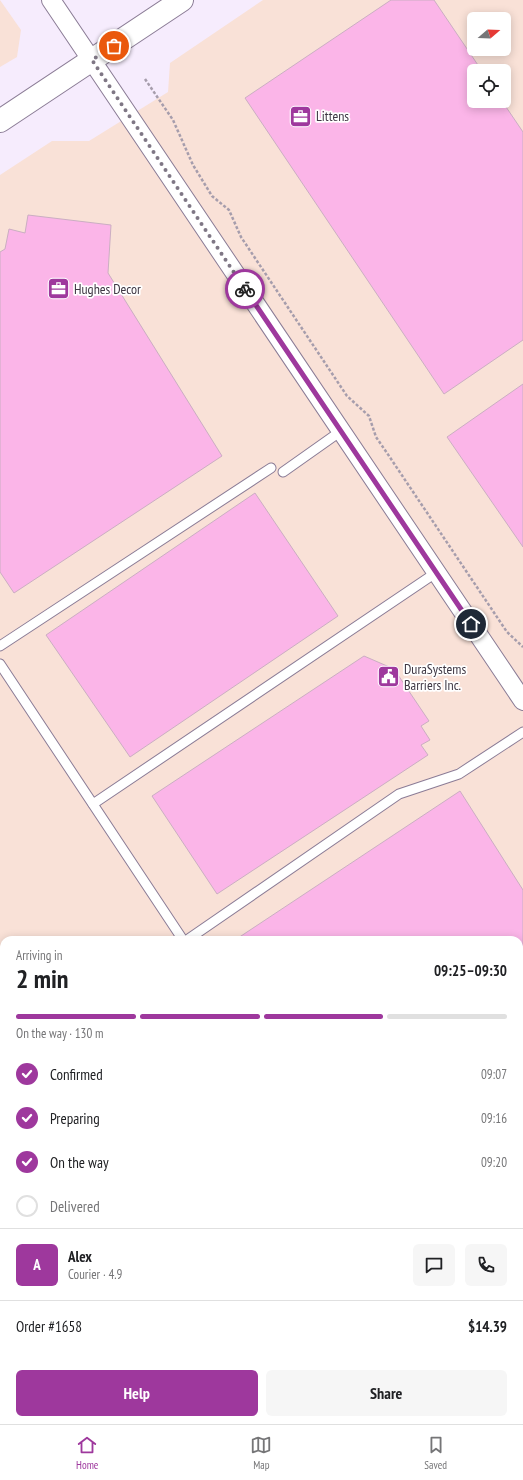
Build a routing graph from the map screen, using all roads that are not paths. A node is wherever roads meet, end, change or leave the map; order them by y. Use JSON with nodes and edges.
{"nodes":[{"id":1,"x":51,"y":0,"type":"edge"},
{"id":2,"x":182,"y":0,"type":"edge"},
{"id":3,"x":92,"y":60,"type":"junction"},
{"id":4,"x":0,"y":121,"type":"edge"},
{"id":5,"x":341,"y":431,"type":"junction"},
{"id":6,"x":271,"y":468,"type":"dead end"},
{"id":7,"x":283,"y":472,"type":"dead end"},
{"id":8,"x":436,"y":572,"type":"junction"},
{"id":9,"x":0,"y":646,"type":"edge"},
{"id":10,"x":0,"y":664,"type":"edge"},
{"id":11,"x":523,"y":701,"type":"edge"},
{"id":12,"x":523,"y":732,"type":"edge"},
{"id":13,"x":93,"y":804,"type":"junction"},
{"id":14,"x":180,"y":936,"type":"edge"},
{"id":15,"x":193,"y":936,"type":"edge"}],
"edges":[{"from":1,"to":3,"type":"street"},
{"from":2,"to":3,"type":"street"},
{"from":3,"to":4,"type":"street"},
{"from":3,"to":5,"type":"street"},
{"from":5,"to":7,"type":"lane"},
{"from":5,"to":8,"type":"street"},
{"from":6,"to":9,"type":"lane"},
{"from":8,"to":11,"type":"street"},
{"from":8,"to":13,"type":"lane"},
{"from":10,"to":13,"type":"lane"},
{"from":12,"to":15,"type":"lane"},
{"from":13,"to":14,"type":"lane"}]}
